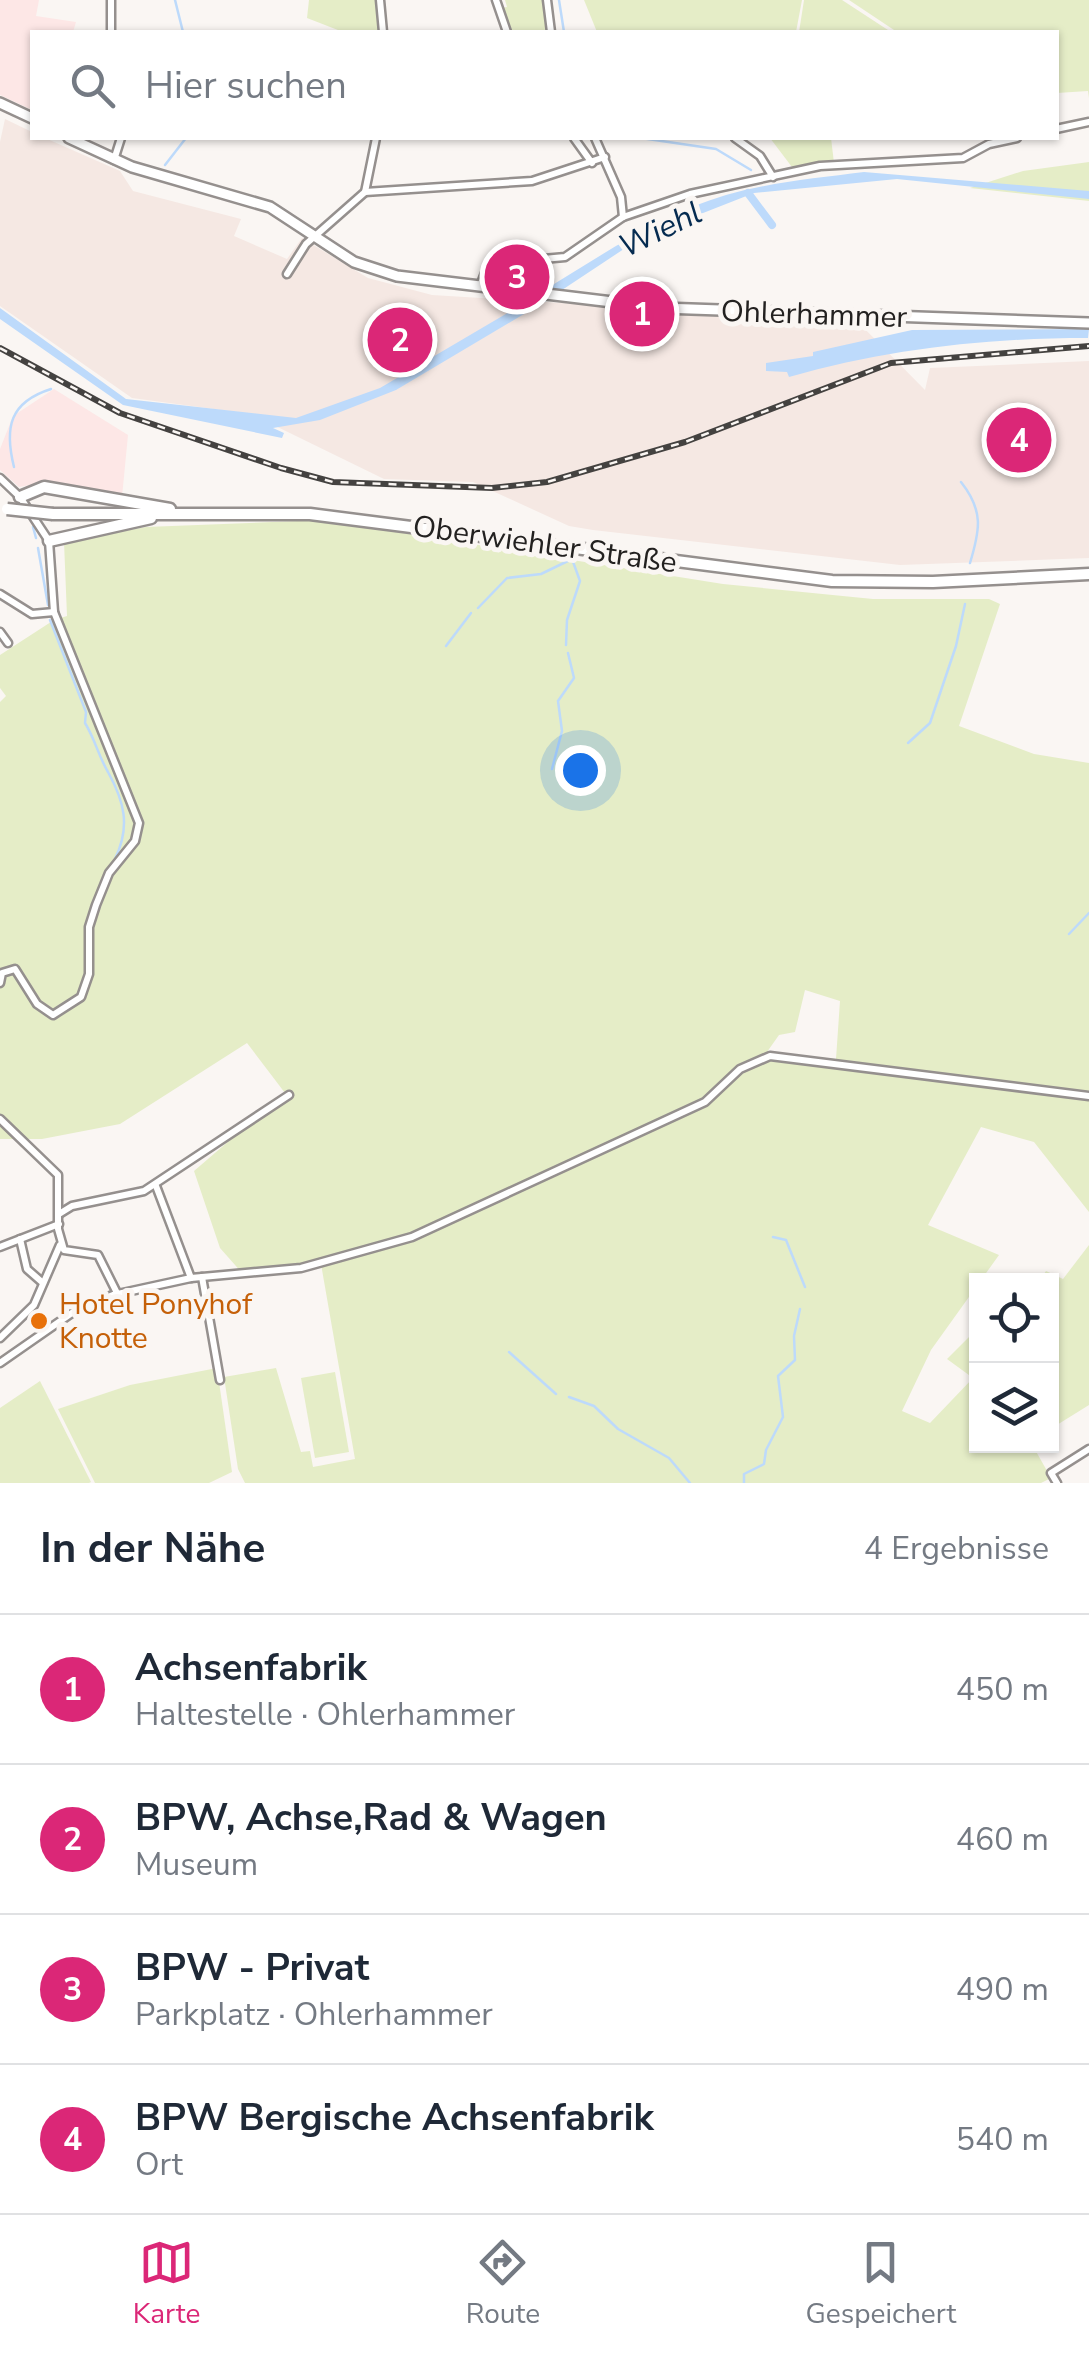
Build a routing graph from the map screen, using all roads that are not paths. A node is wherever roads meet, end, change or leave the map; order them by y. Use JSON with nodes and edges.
{"nodes":[{"id":1,"x":111,"y":0,"type":"edge"},
{"id":2,"x":380,"y":0,"type":"edge"},
{"id":3,"x":496,"y":0,"type":"edge"},
{"id":4,"x":547,"y":0,"type":"edge"},
{"id":5,"x":111,"y":30,"type":"edge"},
{"id":6,"x":382,"y":30,"type":"edge"},
{"id":7,"x":506,"y":30,"type":"edge"},
{"id":8,"x":551,"y":30,"type":"edge"},
{"id":9,"x":0,"y":104,"type":"edge"},
{"id":10,"x":30,"y":117,"type":"edge"},
{"id":11,"x":1089,"y":122,"type":"edge"},
{"id":12,"x":1059,"y":128,"type":"edge"},
{"id":13,"x":73,"y":140,"type":"edge"},
{"id":14,"x":120,"y":140,"type":"edge"},
{"id":15,"x":376,"y":140,"type":"edge"},
{"id":16,"x":576,"y":140,"type":"edge"},
{"id":17,"x":596,"y":140,"type":"edge"},
{"id":18,"x":738,"y":140,"type":"edge"},
{"id":19,"x":1008,"y":140,"type":"edge"},
{"id":20,"x":604,"y":157,"type":"junction"},
{"id":21,"x":114,"y":160,"type":"junction"},
{"id":22,"x":592,"y":162,"type":"junction"},
{"id":23,"x":773,"y":178,"type":"junction"},
{"id":24,"x":365,"y":192,"type":"junction"},
{"id":25,"x":623,"y":217,"type":"junction"},
{"id":26,"x":315,"y":237,"type":"junction"},
{"id":27,"x":287,"y":274,"type":"dead end"},
{"id":28,"x":480,"y":287,"type":"junction"},
{"id":29,"x":1089,"y":324,"type":"edge"},
{"id":30,"x":0,"y":478,"type":"edge"},
{"id":31,"x":20,"y":496,"type":"junction"},
{"id":32,"x":4,"y":508,"type":"edge"},
{"id":33,"x":220,"y":514,"type":"junction"},
{"id":34,"x":164,"y":515,"type":"junction"},
{"id":35,"x":49,"y":541,"type":"junction"},
{"id":36,"x":1089,"y":574,"type":"edge"},
{"id":37,"x":0,"y":594,"type":"edge"},
{"id":38,"x":54,"y":612,"type":"junction"},
{"id":39,"x":0,"y":632,"type":"edge"},
{"id":40,"x":8,"y":643,"type":"dead end"},
{"id":41,"x":2,"y":973,"type":"edge"},
{"id":42,"x":0,"y":983,"type":"edge"},
{"id":43,"x":288,"y":1095,"type":"dead end"},
{"id":44,"x":1089,"y":1096,"type":"edge"},
{"id":45,"x":0,"y":1119,"type":"edge"},
{"id":46,"x":155,"y":1186,"type":"junction"},
{"id":47,"x":59,"y":1214,"type":"junction"},
{"id":48,"x":58,"y":1224,"type":"junction"},
{"id":49,"x":20,"y":1239,"type":"junction"},
{"id":50,"x":61,"y":1242,"type":"junction"},
{"id":51,"x":0,"y":1248,"type":"edge"},
{"id":52,"x":202,"y":1277,"type":"junction"},
{"id":53,"x":191,"y":1278,"type":"junction"},
{"id":54,"x":43,"y":1283,"type":"junction"},
{"id":55,"x":117,"y":1293,"type":"junction"},
{"id":56,"x":0,"y":1338,"type":"edge"},
{"id":57,"x":0,"y":1363,"type":"edge"},
{"id":58,"x":220,"y":1380,"type":"dead end"},
{"id":59,"x":1089,"y":1450,"type":"edge"},
{"id":60,"x":1057,"y":1483,"type":"edge"}],
"edges":[{"from":1,"to":5,"type":"street"},
{"from":2,"to":6,"type":"street"},
{"from":3,"to":7,"type":"street"},
{"from":4,"to":8,"type":"street"},
{"from":9,"to":10,"type":"street"},
{"from":11,"to":12,"type":"street"},
{"from":13,"to":21,"type":"street","name":"Ohlerhammer"},
{"from":14,"to":21,"type":"street"},
{"from":15,"to":24,"type":"street"},
{"from":16,"to":22,"type":"street"},
{"from":17,"to":20,"type":"street"},
{"from":18,"to":23,"type":"street"},
{"from":19,"to":23,"type":"street"},
{"from":20,"to":22,"type":"street"},
{"from":20,"to":25,"type":"street"},
{"from":21,"to":26,"type":"street","name":"Ohlerhammer"},
{"from":22,"to":24,"type":"street"},
{"from":23,"to":25,"type":"street"},
{"from":24,"to":26,"type":"street"},
{"from":25,"to":28,"type":"street"},
{"from":26,"to":27,"type":"street"},
{"from":26,"to":28,"type":"street","name":"Ohlerhammer"},
{"from":28,"to":29,"type":"street","name":"Ohlerhammer"},
{"from":30,"to":31,"type":"street"},
{"from":31,"to":33,"type":"main road"},
{"from":31,"to":35,"type":"street"},
{"from":32,"to":34,"type":"main road","name":"Oberwiehler Straße","bridge":true},
{"from":33,"to":34,"type":"main road","name":"Oberwiehler Straße"},
{"from":33,"to":36,"type":"main road","name":"Oberwiehler Straße"},
{"from":34,"to":35,"type":"main road"},
{"from":35,"to":38,"type":"street"},
{"from":37,"to":38,"type":"street"},
{"from":38,"to":41,"type":"street"},
{"from":39,"to":40,"type":"street"},
{"from":41,"to":42,"type":"street"},
{"from":43,"to":46,"type":"street"},
{"from":44,"to":52,"type":"street"},
{"from":45,"to":47,"type":"street"},
{"from":46,"to":47,"type":"street"},
{"from":46,"to":53,"type":"street"},
{"from":47,"to":48,"type":"street"},
{"from":48,"to":49,"type":"street"},
{"from":48,"to":50,"type":"street"},
{"from":49,"to":51,"type":"street"},
{"from":49,"to":54,"type":"street"},
{"from":50,"to":54,"type":"street"},
{"from":50,"to":55,"type":"street"},
{"from":52,"to":53,"type":"street"},
{"from":52,"to":58,"type":"street"},
{"from":53,"to":55,"type":"street"},
{"from":54,"to":56,"type":"street"},
{"from":55,"to":57,"type":"street"},
{"from":59,"to":60,"type":"street"}]}
